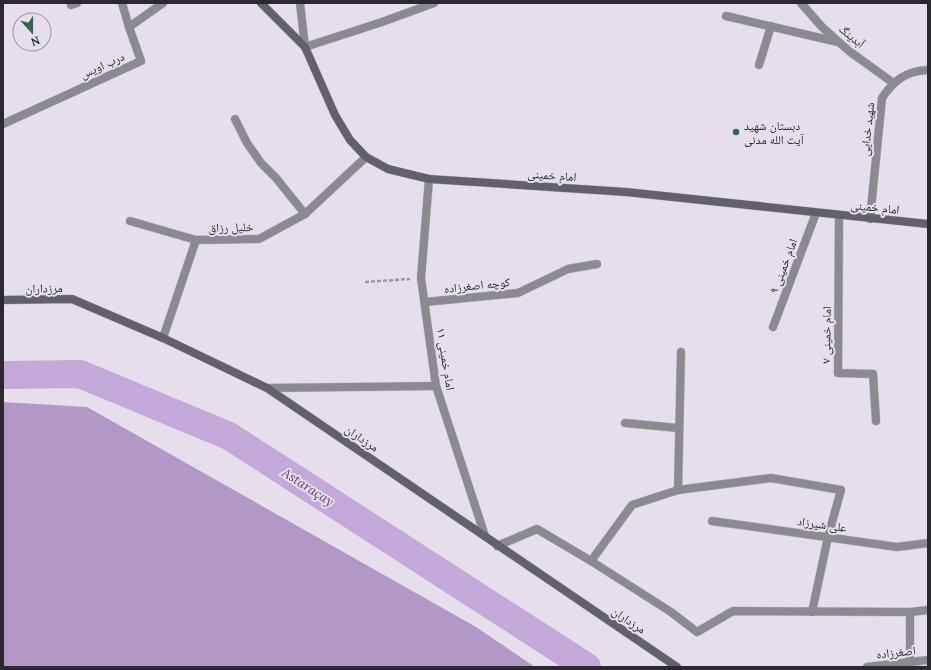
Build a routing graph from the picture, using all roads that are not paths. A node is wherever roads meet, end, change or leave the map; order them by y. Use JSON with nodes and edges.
{"nodes":[{"id":1,"x":122,"y":3,"type":"edge"},
{"id":2,"x":163,"y":3,"type":"edge"},
{"id":3,"x":260,"y":3,"type":"edge"},
{"id":4,"x":300,"y":3,"type":"edge"},
{"id":5,"x":434,"y":3,"type":"edge"},
{"id":6,"x":801,"y":3,"type":"edge"},
{"id":7,"x":726,"y":16,"type":"dead end"},
{"id":8,"x":771,"y":26,"type":"junction"},
{"id":9,"x":129,"y":27,"type":"junction"},
{"id":10,"x":839,"y":42,"type":"junction"},
{"id":11,"x":304,"y":47,"type":"junction"},
{"id":12,"x":759,"y":65,"type":"dead end"},
{"id":13,"x":928,"y":70,"type":"edge"},
{"id":14,"x":892,"y":82,"type":"junction"},
{"id":15,"x":235,"y":119,"type":"dead end"},
{"id":16,"x":3,"y":124,"type":"edge"},
{"id":17,"x":366,"y":157,"type":"junction"},
{"id":18,"x":429,"y":179,"type":"junction"},
{"id":19,"x":816,"y":213,"type":"junction"},
{"id":20,"x":305,"y":214,"type":"junction"},
{"id":21,"x":839,"y":216,"type":"junction"},
{"id":22,"x":870,"y":219,"type":"junction"},
{"id":23,"x":130,"y":221,"type":"dead end"},
{"id":24,"x":928,"y":224,"type":"edge"},
{"id":25,"x":196,"y":240,"type":"junction"},
{"id":26,"x":597,"y":264,"type":"dead end"},
{"id":27,"x":3,"y":300,"type":"edge"},
{"id":28,"x":425,"y":302,"type":"junction"},
{"id":29,"x":773,"y":327,"type":"dead end"},
{"id":30,"x":163,"y":338,"type":"junction"},
{"id":31,"x":681,"y":352,"type":"dead end"},
{"id":32,"x":436,"y":386,"type":"junction"},
{"id":33,"x":267,"y":388,"type":"junction"},
{"id":34,"x":876,"y":421,"type":"dead end"},
{"id":35,"x":625,"y":423,"type":"dead end"},
{"id":36,"x":678,"y":428,"type":"junction"},
{"id":37,"x":678,"y":490,"type":"junction"},
{"id":38,"x":712,"y":520,"type":"dead end"},
{"id":39,"x":485,"y":536,"type":"junction"},
{"id":40,"x":828,"y":537,"type":"junction"},
{"id":41,"x":928,"y":543,"type":"edge"},
{"id":42,"x":497,"y":546,"type":"junction"},
{"id":43,"x":591,"y":561,"type":"junction"},
{"id":44,"x":928,"y":610,"type":"edge"},
{"id":45,"x":812,"y":612,"type":"junction"},
{"id":46,"x":910,"y":612,"type":"junction"},
{"id":47,"x":928,"y":660,"type":"edge"},
{"id":48,"x":910,"y":662,"type":"junction"},
{"id":49,"x":677,"y":667,"type":"edge"},
{"id":50,"x":867,"y":667,"type":"edge"}],
"edges":[{"from":1,"to":9,"type":"street"},
{"from":2,"to":9,"type":"street"},
{"from":3,"to":11,"type":"street","name":"امام خمینی"},
{"from":4,"to":11,"type":"street"},
{"from":5,"to":11,"type":"street"},
{"from":6,"to":10,"type":"street","name":"آبدینگ"},
{"from":7,"to":8,"type":"street"},
{"from":8,"to":10,"type":"street"},
{"from":8,"to":12,"type":"street"},
{"from":9,"to":16,"type":"street","name":"درب اویس"},
{"from":10,"to":14,"type":"street","name":"آبدینگ"},
{"from":11,"to":17,"type":"street","name":"امام خمینی"},
{"from":13,"to":14,"type":"street"},
{"from":14,"to":22,"type":"street","name":"شهید خدایی"},
{"from":15,"to":20,"type":"street"},
{"from":17,"to":18,"type":"street","name":"امام خمینی"},
{"from":17,"to":20,"type":"street","name":"خلیل رزاق"},
{"from":18,"to":19,"type":"street","name":"امام خمینی"},
{"from":18,"to":28,"type":"street","name":"امام خمینی ۱۱"},
{"from":19,"to":21,"type":"street","name":"امام خمینی"},
{"from":19,"to":29,"type":"street","name":"امام خمینی ۹"},
{"from":20,"to":25,"type":"street","name":"خلیل رزاق"},
{"from":21,"to":22,"type":"street","name":"امام خمینی"},
{"from":21,"to":34,"type":"street","name":"امام خمینی ۷"},
{"from":22,"to":24,"type":"street","name":"امام خمینی"},
{"from":23,"to":25,"type":"street"},
{"from":25,"to":30,"type":"street","name":"خلیل رزاق"},
{"from":26,"to":28,"type":"street","name":"کوچه اصغرزاده"},
{"from":27,"to":30,"type":"street","name":"مرزداران"},
{"from":28,"to":32,"type":"street","name":"امام خمینی ۱۱"},
{"from":30,"to":33,"type":"street","name":"مرزداران"},
{"from":31,"to":36,"type":"street"},
{"from":32,"to":33,"type":"street"},
{"from":32,"to":39,"type":"street","name":"امام خمینی ۱۱"},
{"from":33,"to":39,"type":"street","name":"مرزداران"},
{"from":35,"to":36,"type":"street"},
{"from":36,"to":37,"type":"street"},
{"from":37,"to":40,"type":"street"},
{"from":37,"to":43,"type":"street"},
{"from":38,"to":40,"type":"street","name":"علی شیرزاد"},
{"from":39,"to":42,"type":"street","name":"مرزداران"},
{"from":40,"to":41,"type":"street","name":"علی شیرزاد"},
{"from":40,"to":45,"type":"street"},
{"from":42,"to":43,"type":"street"},
{"from":42,"to":49,"type":"street","name":"مرزداران"},
{"from":43,"to":45,"type":"street"},
{"from":44,"to":46,"type":"street"},
{"from":45,"to":46,"type":"street"},
{"from":46,"to":48,"type":"street"},
{"from":47,"to":48,"type":"street","name":"اصغرزاده"},
{"from":48,"to":50,"type":"street","name":"اصغرزاده"}]}
